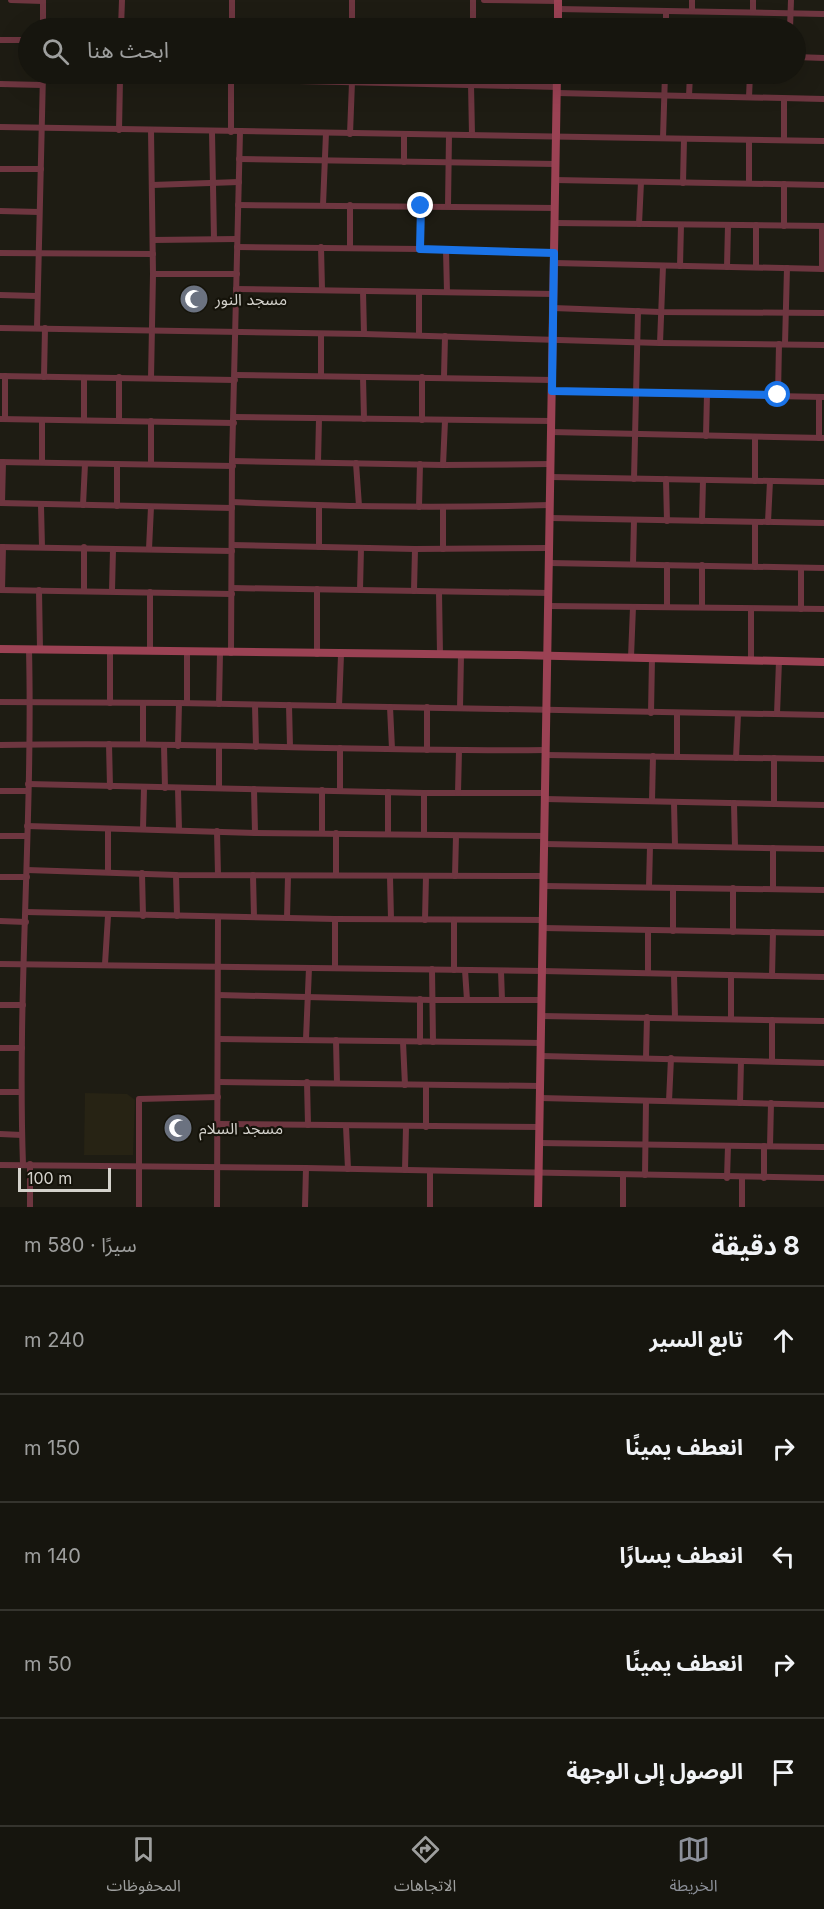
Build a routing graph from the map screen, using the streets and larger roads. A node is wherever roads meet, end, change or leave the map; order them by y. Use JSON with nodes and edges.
{"nodes":[{"id":1,"x":11,"y":0,"type":"edge"},
{"id":2,"x":43,"y":0,"type":"edge"},
{"id":3,"x":122,"y":0,"type":"edge"},
{"id":4,"x":232,"y":0,"type":"edge"},
{"id":5,"x":352,"y":0,"type":"edge"},
{"id":6,"x":474,"y":0,"type":"edge"},
{"id":7,"x":484,"y":0,"type":"edge"},
{"id":8,"x":692,"y":0,"type":"edge"},
{"id":9,"x":753,"y":0,"type":"edge"},
{"id":10,"x":791,"y":0,"type":"edge"},
{"id":11,"x":558,"y":3,"type":"edge"},
{"id":12,"x":666,"y":11,"type":"junction"},
{"id":13,"x":692,"y":11,"type":"junction"},
{"id":14,"x":753,"y":12,"type":"junction"},
{"id":15,"x":791,"y":13,"type":"junction"},
{"id":16,"x":824,"y":14,"type":"edge"},
{"id":17,"x":43,"y":18,"type":"edge"},
{"id":18,"x":121,"y":18,"type":"edge"},
{"id":19,"x":232,"y":18,"type":"edge"},
{"id":20,"x":352,"y":18,"type":"edge"},
{"id":21,"x":473,"y":18,"type":"edge"},
{"id":22,"x":666,"y":18,"type":"edge"},
{"id":23,"x":791,"y":18,"type":"edge"},
{"id":24,"x":0,"y":40,"type":"edge"},
{"id":25,"x":18,"y":40,"type":"edge"},
{"id":26,"x":806,"y":57,"type":"edge"},
{"id":27,"x":824,"y":58,"type":"edge"},
{"id":28,"x":0,"y":84,"type":"edge"},
{"id":29,"x":120,"y":84,"type":"edge"},
{"id":30,"x":231,"y":84,"type":"edge"},
{"id":31,"x":352,"y":84,"type":"edge"},
{"id":32,"x":438,"y":84,"type":"edge"},
{"id":33,"x":471,"y":84,"type":"junction"},
{"id":34,"x":557,"y":84,"type":"edge"},
{"id":35,"x":665,"y":84,"type":"edge"},
{"id":36,"x":690,"y":84,"type":"edge"},
{"id":37,"x":750,"y":84,"type":"edge"},
{"id":38,"x":42,"y":85,"type":"joint"},
{"id":39,"x":557,"y":90,"type":"junction"},
{"id":40,"x":664,"y":95,"type":"junction"},
{"id":41,"x":690,"y":96,"type":"junction"},
{"id":42,"x":749,"y":98,"type":"junction"},
{"id":43,"x":784,"y":99,"type":"junction"},
{"id":44,"x":824,"y":99,"type":"edge"},
{"id":45,"x":0,"y":127,"type":"edge"},
{"id":46,"x":42,"y":128,"type":"junction"},
{"id":47,"x":119,"y":130,"type":"junction"},
{"id":48,"x":151,"y":130,"type":"junction"},
{"id":49,"x":212,"y":132,"type":"junction"},
{"id":50,"x":231,"y":132,"type":"junction"},
{"id":51,"x":240,"y":132,"type":"junction"},
{"id":52,"x":326,"y":134,"type":"junction"},
{"id":53,"x":350,"y":134,"type":"junction"},
{"id":54,"x":404,"y":134,"type":"junction"},
{"id":55,"x":449,"y":135,"type":"junction"},
{"id":56,"x":472,"y":135,"type":"junction"},
{"id":57,"x":556,"y":136,"type":"junction"},
{"id":58,"x":663,"y":138,"type":"junction"},
{"id":59,"x":684,"y":139,"type":"junction"},
{"id":60,"x":748,"y":140,"type":"junction"},
{"id":61,"x":784,"y":140,"type":"junction"},
{"id":62,"x":824,"y":141,"type":"edge"},
{"id":63,"x":239,"y":159,"type":"junction"},
{"id":64,"x":324,"y":161,"type":"junction"},
{"id":65,"x":404,"y":162,"type":"junction"},
{"id":66,"x":449,"y":162,"type":"junction"},
{"id":67,"x":556,"y":164,"type":"junction"},
{"id":68,"x":0,"y":169,"type":"edge"},
{"id":69,"x":40,"y":169,"type":"junction"},
{"id":70,"x":555,"y":180,"type":"junction"},
{"id":71,"x":239,"y":182,"type":"junction"},
{"id":72,"x":641,"y":182,"type":"junction"},
{"id":73,"x":213,"y":183,"type":"junction"},
{"id":74,"x":683,"y":183,"type":"junction"},
{"id":75,"x":749,"y":183,"type":"junction"},
{"id":76,"x":784,"y":184,"type":"junction"},
{"id":77,"x":152,"y":185,"type":"junction"},
{"id":78,"x":824,"y":185,"type":"edge"},
{"id":79,"x":238,"y":204,"type":"junction"},
{"id":80,"x":350,"y":204,"type":"junction"},
{"id":81,"x":323,"y":205,"type":"junction"},
{"id":82,"x":421,"y":206,"type":"junction"},
{"id":83,"x":448,"y":206,"type":"junction"},
{"id":84,"x":555,"y":208,"type":"junction"},
{"id":85,"x":0,"y":211,"type":"edge"},
{"id":86,"x":39,"y":212,"type":"junction"},
{"id":87,"x":555,"y":223,"type":"junction"},
{"id":88,"x":639,"y":224,"type":"junction"},
{"id":89,"x":681,"y":225,"type":"junction"},
{"id":90,"x":728,"y":225,"type":"junction"},
{"id":91,"x":756,"y":225,"type":"junction"},
{"id":92,"x":784,"y":226,"type":"junction"},
{"id":93,"x":823,"y":226,"type":"edge"},
{"id":94,"x":214,"y":239,"type":"junction"},
{"id":95,"x":237,"y":239,"type":"junction"},
{"id":96,"x":153,"y":240,"type":"junction"},
{"id":97,"x":237,"y":247,"type":"junction"},
{"id":98,"x":321,"y":248,"type":"junction"},
{"id":99,"x":350,"y":248,"type":"junction"},
{"id":100,"x":420,"y":249,"type":"junction"},
{"id":101,"x":447,"y":250,"type":"junction"},
{"id":102,"x":0,"y":253,"type":"edge"},
{"id":103,"x":38,"y":253,"type":"junction"},
{"id":104,"x":554,"y":253,"type":"junction"},
{"id":105,"x":153,"y":254,"type":"junction"},
{"id":106,"x":554,"y":263,"type":"junction"},
{"id":107,"x":663,"y":266,"type":"junction"},
{"id":108,"x":680,"y":266,"type":"junction"},
{"id":109,"x":727,"y":267,"type":"junction"},
{"id":110,"x":756,"y":267,"type":"junction"},
{"id":111,"x":787,"y":268,"type":"junction"},
{"id":112,"x":823,"y":269,"type":"edge"},
{"id":113,"x":153,"y":274,"type":"junction"},
{"id":114,"x":237,"y":274,"type":"junction"},
{"id":115,"x":236,"y":289,"type":"junction"},
{"id":116,"x":322,"y":289,"type":"junction"},
{"id":117,"x":363,"y":291,"type":"junction"},
{"id":118,"x":419,"y":292,"type":"junction"},
{"id":119,"x":447,"y":292,"type":"junction"},
{"id":120,"x":554,"y":294,"type":"junction"},
{"id":121,"x":0,"y":295,"type":"edge"},
{"id":122,"x":36,"y":297,"type":"junction"},
{"id":123,"x":553,"y":308,"type":"junction"},
{"id":124,"x":638,"y":310,"type":"junction"},
{"id":125,"x":660,"y":312,"type":"junction"},
{"id":126,"x":785,"y":313,"type":"junction"},
{"id":127,"x":824,"y":313,"type":"edge"},
{"id":128,"x":0,"y":328,"type":"edge"},
{"id":129,"x":37,"y":328,"type":"junction"},
{"id":130,"x":45,"y":328,"type":"junction"},
{"id":131,"x":153,"y":331,"type":"junction"},
{"id":132,"x":236,"y":333,"type":"junction"},
{"id":133,"x":321,"y":334,"type":"junction"},
{"id":134,"x":364,"y":334,"type":"junction"},
{"id":135,"x":419,"y":335,"type":"junction"},
{"id":136,"x":445,"y":336,"type":"junction"},
{"id":137,"x":553,"y":339,"type":"junction"},
{"id":138,"x":637,"y":342,"type":"junction"},
{"id":139,"x":660,"y":343,"type":"junction"},
{"id":140,"x":782,"y":344,"type":"junction"},
{"id":141,"x":824,"y":345,"type":"edge"},
{"id":142,"x":321,"y":375,"type":"junction"},
{"id":143,"x":2,"y":376,"type":"edge"},
{"id":144,"x":363,"y":376,"type":"junction"},
{"id":145,"x":45,"y":377,"type":"junction"},
{"id":146,"x":119,"y":377,"type":"junction"},
{"id":147,"x":236,"y":377,"type":"junction"},
{"id":148,"x":422,"y":377,"type":"junction"},
{"id":149,"x":444,"y":377,"type":"junction"},
{"id":150,"x":84,"y":378,"type":"junction"},
{"id":151,"x":151,"y":378,"type":"junction"},
{"id":152,"x":552,"y":380,"type":"junction"},
{"id":153,"x":552,"y":391,"type":"junction"},
{"id":154,"x":636,"y":393,"type":"junction"},
{"id":155,"x":707,"y":394,"type":"junction"},
{"id":156,"x":778,"y":395,"type":"junction"},
{"id":157,"x":821,"y":397,"type":"edge"},
{"id":158,"x":2,"y":419,"type":"edge"},
{"id":159,"x":319,"y":419,"type":"junction"},
{"id":160,"x":364,"y":419,"type":"junction"},
{"id":161,"x":42,"y":420,"type":"junction"},
{"id":162,"x":84,"y":420,"type":"junction"},
{"id":163,"x":234,"y":420,"type":"junction"},
{"id":164,"x":422,"y":420,"type":"junction"},
{"id":165,"x":119,"y":421,"type":"junction"},
{"id":166,"x":151,"y":421,"type":"junction"},
{"id":167,"x":445,"y":421,"type":"junction"},
{"id":168,"x":551,"y":421,"type":"junction"},
{"id":169,"x":551,"y":432,"type":"junction"},
{"id":170,"x":634,"y":435,"type":"junction"},
{"id":171,"x":706,"y":436,"type":"junction"},
{"id":172,"x":755,"y":437,"type":"junction"},
{"id":173,"x":821,"y":438,"type":"edge"},
{"id":174,"x":2,"y":462,"type":"edge"},
{"id":175,"x":42,"y":462,"type":"junction"},
{"id":176,"x":318,"y":462,"type":"junction"},
{"id":177,"x":356,"y":462,"type":"junction"},
{"id":178,"x":151,"y":463,"type":"junction"},
{"id":179,"x":233,"y":463,"type":"junction"},
{"id":180,"x":85,"y":464,"type":"junction"},
{"id":181,"x":117,"y":464,"type":"junction"},
{"id":182,"x":420,"y":464,"type":"junction"},
{"id":183,"x":551,"y":464,"type":"junction"},
{"id":184,"x":444,"y":465,"type":"junction"},
{"id":185,"x":550,"y":477,"type":"junction"},
{"id":186,"x":634,"y":479,"type":"junction"},
{"id":187,"x":666,"y":479,"type":"junction"},
{"id":188,"x":703,"y":480,"type":"junction"},
{"id":189,"x":755,"y":481,"type":"junction"},
{"id":190,"x":770,"y":481,"type":"junction"},
{"id":191,"x":824,"y":482,"type":"edge"},
{"id":192,"x":1,"y":503,"type":"edge"},
{"id":193,"x":83,"y":505,"type":"junction"},
{"id":194,"x":232,"y":505,"type":"junction"},
{"id":195,"x":550,"y":505,"type":"junction"},
{"id":196,"x":41,"y":506,"type":"junction"},
{"id":197,"x":117,"y":506,"type":"junction"},
{"id":198,"x":319,"y":506,"type":"junction"},
{"id":199,"x":359,"y":506,"type":"junction"},
{"id":200,"x":151,"y":507,"type":"junction"},
{"id":201,"x":419,"y":507,"type":"junction"},
{"id":202,"x":443,"y":507,"type":"junction"},
{"id":203,"x":550,"y":518,"type":"junction"},
{"id":204,"x":634,"y":520,"type":"junction"},
{"id":205,"x":667,"y":520,"type":"junction"},
{"id":206,"x":702,"y":521,"type":"junction"},
{"id":207,"x":755,"y":522,"type":"junction"},
{"id":208,"x":768,"y":522,"type":"junction"},
{"id":209,"x":824,"y":523,"type":"edge"},
{"id":210,"x":2,"y":547,"type":"edge"},
{"id":211,"x":42,"y":547,"type":"junction"},
{"id":212,"x":84,"y":547,"type":"junction"},
{"id":213,"x":319,"y":547,"type":"junction"},
{"id":214,"x":232,"y":548,"type":"junction"},
{"id":215,"x":361,"y":548,"type":"junction"},
{"id":216,"x":549,"y":548,"type":"junction"},
{"id":217,"x":113,"y":549,"type":"junction"},
{"id":218,"x":149,"y":549,"type":"junction"},
{"id":219,"x":415,"y":549,"type":"junction"},
{"id":220,"x":443,"y":549,"type":"junction"},
{"id":221,"x":549,"y":563,"type":"junction"},
{"id":222,"x":633,"y":564,"type":"junction"},
{"id":223,"x":667,"y":565,"type":"junction"},
{"id":224,"x":702,"y":565,"type":"junction"},
{"id":225,"x":755,"y":567,"type":"junction"},
{"id":226,"x":801,"y":568,"type":"junction"},
{"id":227,"x":824,"y":568,"type":"edge"},
{"id":228,"x":317,"y":589,"type":"junction"},
{"id":229,"x":1,"y":590,"type":"edge"},
{"id":230,"x":39,"y":590,"type":"junction"},
{"id":231,"x":360,"y":590,"type":"junction"},
{"id":232,"x":84,"y":591,"type":"junction"},
{"id":233,"x":112,"y":591,"type":"junction"},
{"id":234,"x":232,"y":591,"type":"junction"},
{"id":235,"x":414,"y":591,"type":"junction"},
{"id":236,"x":150,"y":592,"type":"junction"},
{"id":237,"x":439,"y":592,"type":"junction"},
{"id":238,"x":549,"y":593,"type":"junction"},
{"id":239,"x":548,"y":606,"type":"junction"},
{"id":240,"x":633,"y":607,"type":"junction"},
{"id":241,"x":702,"y":607,"type":"junction"},
{"id":242,"x":667,"y":608,"type":"junction"},
{"id":243,"x":752,"y":609,"type":"junction"},
{"id":244,"x":801,"y":609,"type":"junction"},
{"id":245,"x":824,"y":609,"type":"edge"},
{"id":246,"x":0,"y":649,"type":"edge"},
{"id":247,"x":29,"y":649,"type":"junction"},
{"id":248,"x":40,"y":650,"type":"junction"},
{"id":249,"x":110,"y":650,"type":"junction"},
{"id":250,"x":150,"y":650,"type":"junction"},
{"id":251,"x":187,"y":651,"type":"junction"},
{"id":252,"x":220,"y":653,"type":"junction"},
{"id":253,"x":231,"y":653,"type":"junction"},
{"id":254,"x":317,"y":654,"type":"junction"},
{"id":255,"x":340,"y":655,"type":"junction"},
{"id":256,"x":440,"y":655,"type":"junction"},
{"id":257,"x":461,"y":656,"type":"junction"},
{"id":258,"x":547,"y":656,"type":"junction"},
{"id":259,"x":631,"y":657,"type":"junction"},
{"id":260,"x":652,"y":658,"type":"junction"},
{"id":261,"x":751,"y":661,"type":"junction"},
{"id":262,"x":778,"y":661,"type":"junction"},
{"id":263,"x":824,"y":662,"type":"edge"},
{"id":264,"x":30,"y":701,"type":"junction"},
{"id":265,"x":0,"y":702,"type":"edge"},
{"id":266,"x":110,"y":703,"type":"junction"},
{"id":267,"x":143,"y":703,"type":"junction"},
{"id":268,"x":179,"y":703,"type":"junction"},
{"id":269,"x":187,"y":703,"type":"junction"},
{"id":270,"x":219,"y":704,"type":"junction"},
{"id":271,"x":255,"y":705,"type":"junction"},
{"id":272,"x":289,"y":705,"type":"junction"},
{"id":273,"x":339,"y":706,"type":"junction"},
{"id":274,"x":390,"y":706,"type":"junction"},
{"id":275,"x":427,"y":708,"type":"junction"},
{"id":276,"x":460,"y":708,"type":"junction"},
{"id":277,"x":547,"y":709,"type":"junction"},
{"id":278,"x":651,"y":712,"type":"junction"},
{"id":279,"x":678,"y":713,"type":"junction"},
{"id":280,"x":738,"y":714,"type":"junction"},
{"id":281,"x":777,"y":714,"type":"junction"},
{"id":282,"x":824,"y":715,"type":"edge"},
{"id":283,"x":109,"y":744,"type":"junction"},
{"id":284,"x":143,"y":744,"type":"junction"},
{"id":285,"x":0,"y":745,"type":"edge"},
{"id":286,"x":29,"y":745,"type":"junction"},
{"id":287,"x":164,"y":745,"type":"junction"},
{"id":288,"x":178,"y":746,"type":"junction"},
{"id":289,"x":219,"y":746,"type":"junction"},
{"id":290,"x":256,"y":747,"type":"junction"},
{"id":291,"x":290,"y":747,"type":"junction"},
{"id":292,"x":340,"y":748,"type":"junction"},
{"id":293,"x":392,"y":749,"type":"junction"},
{"id":294,"x":427,"y":750,"type":"junction"},
{"id":295,"x":459,"y":751,"type":"junction"},
{"id":296,"x":546,"y":752,"type":"junction"},
{"id":297,"x":652,"y":756,"type":"junction"},
{"id":298,"x":677,"y":757,"type":"junction"},
{"id":299,"x":736,"y":758,"type":"junction"},
{"id":300,"x":774,"y":758,"type":"junction"},
{"id":301,"x":824,"y":759,"type":"edge"},
{"id":302,"x":110,"y":787,"type":"junction"},
{"id":303,"x":28,"y":788,"type":"junction"},
{"id":304,"x":144,"y":788,"type":"junction"},
{"id":305,"x":165,"y":788,"type":"junction"},
{"id":306,"x":178,"y":788,"type":"junction"},
{"id":307,"x":219,"y":788,"type":"junction"},
{"id":308,"x":254,"y":789,"type":"junction"},
{"id":309,"x":322,"y":790,"type":"junction"},
{"id":310,"x":0,"y":791,"type":"edge"},
{"id":311,"x":340,"y":791,"type":"junction"},
{"id":312,"x":388,"y":792,"type":"junction"},
{"id":313,"x":424,"y":793,"type":"junction"},
{"id":314,"x":458,"y":793,"type":"junction"},
{"id":315,"x":545,"y":796,"type":"junction"},
{"id":316,"x":652,"y":801,"type":"junction"},
{"id":317,"x":674,"y":802,"type":"junction"},
{"id":318,"x":734,"y":803,"type":"junction"},
{"id":319,"x":774,"y":804,"type":"junction"},
{"id":320,"x":824,"y":805,"type":"edge"},
{"id":321,"x":27,"y":826,"type":"junction"},
{"id":322,"x":108,"y":829,"type":"junction"},
{"id":323,"x":143,"y":829,"type":"junction"},
{"id":324,"x":179,"y":830,"type":"junction"},
{"id":325,"x":217,"y":831,"type":"junction"},
{"id":326,"x":255,"y":833,"type":"junction"},
{"id":327,"x":322,"y":833,"type":"junction"},
{"id":328,"x":336,"y":833,"type":"junction"},
{"id":329,"x":388,"y":834,"type":"junction"},
{"id":330,"x":424,"y":834,"type":"junction"},
{"id":331,"x":0,"y":836,"type":"edge"},
{"id":332,"x":27,"y":836,"type":"junction"},
{"id":333,"x":456,"y":836,"type":"junction"},
{"id":334,"x":544,"y":840,"type":"junction"},
{"id":335,"x":650,"y":846,"type":"junction"},
{"id":336,"x":675,"y":846,"type":"junction"},
{"id":337,"x":735,"y":847,"type":"junction"},
{"id":338,"x":773,"y":848,"type":"junction"},
{"id":339,"x":824,"y":849,"type":"edge"},
{"id":340,"x":27,"y":870,"type":"junction"},
{"id":341,"x":108,"y":872,"type":"junction"},
{"id":342,"x":142,"y":873,"type":"junction"},
{"id":343,"x":176,"y":875,"type":"junction"},
{"id":344,"x":218,"y":875,"type":"junction"},
{"id":345,"x":253,"y":875,"type":"junction"},
{"id":346,"x":336,"y":875,"type":"junction"},
{"id":347,"x":288,"y":876,"type":"junction"},
{"id":348,"x":426,"y":876,"type":"junction"},
{"id":349,"x":455,"y":876,"type":"junction"},
{"id":350,"x":0,"y":877,"type":"edge"},
{"id":351,"x":27,"y":877,"type":"junction"},
{"id":352,"x":390,"y":877,"type":"junction"},
{"id":353,"x":544,"y":881,"type":"junction"},
{"id":354,"x":649,"y":887,"type":"junction"},
{"id":355,"x":673,"y":888,"type":"junction"},
{"id":356,"x":733,"y":888,"type":"junction"},
{"id":357,"x":773,"y":890,"type":"junction"},
{"id":358,"x":824,"y":890,"type":"edge"},
{"id":359,"x":26,"y":912,"type":"junction"},
{"id":360,"x":108,"y":916,"type":"junction"},
{"id":361,"x":143,"y":916,"type":"junction"},
{"id":362,"x":177,"y":916,"type":"junction"},
{"id":363,"x":218,"y":917,"type":"junction"},
{"id":364,"x":254,"y":917,"type":"junction"},
{"id":365,"x":287,"y":918,"type":"junction"},
{"id":366,"x":335,"y":919,"type":"junction"},
{"id":367,"x":391,"y":919,"type":"junction"},
{"id":368,"x":424,"y":920,"type":"junction"},
{"id":369,"x":454,"y":920,"type":"junction"},
{"id":370,"x":0,"y":921,"type":"edge"},
{"id":371,"x":26,"y":922,"type":"junction"},
{"id":372,"x":543,"y":924,"type":"junction"},
{"id":373,"x":648,"y":931,"type":"junction"},
{"id":374,"x":673,"y":931,"type":"junction"},
{"id":375,"x":733,"y":932,"type":"junction"},
{"id":376,"x":773,"y":932,"type":"junction"},
{"id":377,"x":824,"y":933,"type":"edge"},
{"id":378,"x":0,"y":964,"type":"edge"},
{"id":379,"x":25,"y":964,"type":"junction"},
{"id":380,"x":105,"y":964,"type":"junction"},
{"id":381,"x":218,"y":966,"type":"junction"},
{"id":382,"x":309,"y":968,"type":"junction"},
{"id":383,"x":336,"y":968,"type":"junction"},
{"id":384,"x":432,"y":969,"type":"junction"},
{"id":385,"x":454,"y":970,"type":"junction"},
{"id":386,"x":465,"y":970,"type":"junction"},
{"id":387,"x":501,"y":970,"type":"junction"},
{"id":388,"x":542,"y":971,"type":"junction"},
{"id":389,"x":648,"y":973,"type":"junction"},
{"id":390,"x":675,"y":974,"type":"junction"},
{"id":391,"x":731,"y":975,"type":"junction"},
{"id":392,"x":772,"y":976,"type":"junction"},
{"id":393,"x":824,"y":977,"type":"edge"},
{"id":394,"x":218,"y":995,"type":"junction"},
{"id":395,"x":308,"y":997,"type":"junction"},
{"id":396,"x":420,"y":999,"type":"junction"},
{"id":397,"x":432,"y":1000,"type":"junction"},
{"id":398,"x":467,"y":1000,"type":"junction"},
{"id":399,"x":501,"y":1000,"type":"junction"},
{"id":400,"x":542,"y":1000,"type":"junction"},
{"id":401,"x":0,"y":1005,"type":"edge"},
{"id":402,"x":23,"y":1005,"type":"junction"},
{"id":403,"x":541,"y":1016,"type":"junction"},
{"id":404,"x":647,"y":1017,"type":"junction"},
{"id":405,"x":675,"y":1018,"type":"junction"},
{"id":406,"x":731,"y":1019,"type":"junction"},
{"id":407,"x":772,"y":1020,"type":"junction"},
{"id":408,"x":824,"y":1021,"type":"edge"},
{"id":409,"x":219,"y":1039,"type":"junction"},
{"id":410,"x":306,"y":1039,"type":"junction"},
{"id":411,"x":336,"y":1040,"type":"junction"},
{"id":412,"x":403,"y":1042,"type":"junction"},
{"id":413,"x":420,"y":1042,"type":"junction"},
{"id":414,"x":433,"y":1042,"type":"junction"},
{"id":415,"x":541,"y":1043,"type":"junction"},
{"id":416,"x":0,"y":1048,"type":"edge"},
{"id":417,"x":22,"y":1048,"type":"junction"},
{"id":418,"x":541,"y":1056,"type":"junction"},
{"id":419,"x":646,"y":1058,"type":"junction"},
{"id":420,"x":671,"y":1059,"type":"junction"},
{"id":421,"x":741,"y":1061,"type":"junction"},
{"id":422,"x":772,"y":1061,"type":"junction"},
{"id":423,"x":824,"y":1063,"type":"edge"},
{"id":424,"x":219,"y":1082,"type":"junction"},
{"id":425,"x":307,"y":1083,"type":"junction"},
{"id":426,"x":337,"y":1083,"type":"junction"},
{"id":427,"x":405,"y":1085,"type":"junction"},
{"id":428,"x":426,"y":1085,"type":"junction"},
{"id":429,"x":540,"y":1086,"type":"junction"},
{"id":430,"x":0,"y":1092,"type":"edge"},
{"id":431,"x":21,"y":1092,"type":"junction"},
{"id":432,"x":218,"y":1097,"type":"junction"},
{"id":433,"x":540,"y":1098,"type":"junction"},
{"id":434,"x":646,"y":1101,"type":"junction"},
{"id":435,"x":669,"y":1101,"type":"junction"},
{"id":436,"x":740,"y":1103,"type":"junction"},
{"id":437,"x":771,"y":1103,"type":"junction"},
{"id":438,"x":824,"y":1106,"type":"edge"},
{"id":439,"x":218,"y":1124,"type":"junction"},
{"id":440,"x":308,"y":1125,"type":"junction"},
{"id":441,"x":346,"y":1126,"type":"junction"},
{"id":442,"x":406,"y":1127,"type":"junction"},
{"id":443,"x":426,"y":1127,"type":"junction"},
{"id":444,"x":540,"y":1127,"type":"junction"},
{"id":445,"x":0,"y":1134,"type":"edge"},
{"id":446,"x":22,"y":1135,"type":"junction"},
{"id":447,"x":539,"y":1143,"type":"junction"},
{"id":448,"x":645,"y":1144,"type":"junction"},
{"id":449,"x":728,"y":1146,"type":"junction"},
{"id":450,"x":767,"y":1146,"type":"junction"},
{"id":451,"x":824,"y":1147,"type":"edge"},
{"id":452,"x":23,"y":1164,"type":"junction"},
{"id":453,"x":30,"y":1164,"type":"junction"},
{"id":454,"x":0,"y":1165,"type":"edge"},
{"id":455,"x":137,"y":1167,"type":"junction"},
{"id":456,"x":217,"y":1167,"type":"junction"},
{"id":457,"x":306,"y":1168,"type":"junction"},
{"id":458,"x":348,"y":1169,"type":"junction"},
{"id":459,"x":405,"y":1170,"type":"junction"},
{"id":460,"x":430,"y":1171,"type":"junction"},
{"id":461,"x":539,"y":1172,"type":"junction"},
{"id":462,"x":623,"y":1175,"type":"junction"},
{"id":463,"x":645,"y":1175,"type":"junction"},
{"id":464,"x":727,"y":1178,"type":"junction"},
{"id":465,"x":742,"y":1178,"type":"junction"},
{"id":466,"x":764,"y":1178,"type":"junction"},
{"id":467,"x":824,"y":1178,"type":"edge"},
{"id":468,"x":30,"y":1207,"type":"edge"},
{"id":469,"x":139,"y":1207,"type":"edge"},
{"id":470,"x":217,"y":1207,"type":"edge"},
{"id":471,"x":305,"y":1207,"type":"edge"},
{"id":472,"x":430,"y":1207,"type":"edge"},
{"id":473,"x":538,"y":1207,"type":"edge"},
{"id":474,"x":622,"y":1207,"type":"edge"},
{"id":475,"x":742,"y":1207,"type":"edge"}],
"edges":[{"from":1,"to":2,"type":"street"},
{"from":2,"to":17,"type":"street"},
{"from":3,"to":18,"type":"street"},
{"from":4,"to":19,"type":"street"},
{"from":5,"to":20,"type":"street"},
{"from":6,"to":21,"type":"street"},
{"from":7,"to":11,"type":"street"},
{"from":8,"to":13,"type":"street"},
{"from":9,"to":14,"type":"street"},
{"from":10,"to":15,"type":"street"},
{"from":11,"to":12,"type":"street"},
{"from":12,"to":13,"type":"street"},
{"from":12,"to":22,"type":"street"},
{"from":13,"to":14,"type":"street"},
{"from":14,"to":15,"type":"street"},
{"from":15,"to":16,"type":"street"},
{"from":15,"to":23,"type":"street"},
{"from":24,"to":25,"type":"street"},
{"from":26,"to":27,"type":"street"},
{"from":28,"to":38,"type":"street"},
{"from":29,"to":47,"type":"street"},
{"from":30,"to":50,"type":"street"},
{"from":31,"to":53,"type":"street"},
{"from":32,"to":33,"type":"street"},
{"from":33,"to":39,"type":"street"},
{"from":33,"to":56,"type":"street"},
{"from":34,"to":39,"type":"street"},
{"from":35,"to":40,"type":"street"},
{"from":36,"to":41,"type":"street"},
{"from":37,"to":42,"type":"street"},
{"from":38,"to":46,"type":"street"},
{"from":39,"to":40,"type":"street"},
{"from":39,"to":57,"type":"street"},
{"from":40,"to":41,"type":"street"},
{"from":40,"to":58,"type":"street"},
{"from":41,"to":42,"type":"street"},
{"from":42,"to":43,"type":"street"},
{"from":43,"to":44,"type":"street"},
{"from":43,"to":61,"type":"street"},
{"from":45,"to":46,"type":"street"},
{"from":46,"to":47,"type":"street"},
{"from":46,"to":69,"type":"street"},
{"from":47,"to":48,"type":"street"},
{"from":48,"to":49,"type":"street"},
{"from":48,"to":77,"type":"street"},
{"from":49,"to":50,"type":"street"},
{"from":49,"to":73,"type":"street"},
{"from":50,"to":51,"type":"street"},
{"from":51,"to":52,"type":"street"},
{"from":51,"to":63,"type":"street"},
{"from":52,"to":53,"type":"street"},
{"from":52,"to":64,"type":"street"},
{"from":53,"to":54,"type":"street"},
{"from":54,"to":55,"type":"street"},
{"from":54,"to":65,"type":"street"},
{"from":55,"to":56,"type":"street"},
{"from":55,"to":66,"type":"street"},
{"from":56,"to":57,"type":"street"},
{"from":57,"to":58,"type":"street"},
{"from":57,"to":67,"type":"street"},
{"from":58,"to":59,"type":"street"},
{"from":59,"to":60,"type":"street"},
{"from":59,"to":74,"type":"street"},
{"from":60,"to":61,"type":"street"},
{"from":60,"to":75,"type":"street"},
{"from":61,"to":62,"type":"street"},
{"from":63,"to":64,"type":"street"},
{"from":63,"to":71,"type":"street"},
{"from":64,"to":65,"type":"street"},
{"from":64,"to":81,"type":"street"},
{"from":65,"to":66,"type":"street"},
{"from":66,"to":67,"type":"street"},
{"from":66,"to":83,"type":"street"},
{"from":67,"to":70,"type":"street"},
{"from":68,"to":69,"type":"street"},
{"from":69,"to":86,"type":"street"},
{"from":70,"to":72,"type":"street"},
{"from":70,"to":84,"type":"street"},
{"from":71,"to":73,"type":"street"},
{"from":71,"to":79,"type":"street"},
{"from":72,"to":74,"type":"street"},
{"from":72,"to":88,"type":"street"},
{"from":73,"to":77,"type":"street"},
{"from":73,"to":94,"type":"street"},
{"from":74,"to":75,"type":"street"},
{"from":75,"to":76,"type":"street"},
{"from":76,"to":78,"type":"street"},
{"from":76,"to":92,"type":"street"},
{"from":77,"to":96,"type":"street"},
{"from":79,"to":81,"type":"street"},
{"from":79,"to":95,"type":"street"},
{"from":80,"to":81,"type":"street"},
{"from":80,"to":82,"type":"street"},
{"from":80,"to":99,"type":"street"},
{"from":82,"to":83,"type":"street"},
{"from":82,"to":100,"type":"street"},
{"from":83,"to":84,"type":"street"},
{"from":84,"to":87,"type":"street"},
{"from":85,"to":86,"type":"street"},
{"from":86,"to":103,"type":"street"},
{"from":87,"to":88,"type":"street"},
{"from":87,"to":104,"type":"street"},
{"from":88,"to":89,"type":"street"},
{"from":89,"to":90,"type":"street"},
{"from":89,"to":108,"type":"street"},
{"from":90,"to":91,"type":"street"},
{"from":90,"to":109,"type":"street"},
{"from":91,"to":92,"type":"street"},
{"from":91,"to":110,"type":"street"},
{"from":92,"to":93,"type":"street"},
{"from":93,"to":112,"type":"street"},
{"from":94,"to":95,"type":"street"},
{"from":94,"to":96,"type":"street"},
{"from":95,"to":97,"type":"street"},
{"from":96,"to":105,"type":"street"},
{"from":97,"to":98,"type":"street"},
{"from":97,"to":114,"type":"street"},
{"from":98,"to":99,"type":"street"},
{"from":98,"to":116,"type":"street"},
{"from":99,"to":100,"type":"street"},
{"from":100,"to":101,"type":"street"},
{"from":101,"to":104,"type":"street"},
{"from":101,"to":119,"type":"street"},
{"from":102,"to":103,"type":"street"},
{"from":103,"to":105,"type":"street"},
{"from":103,"to":122,"type":"street"},
{"from":104,"to":106,"type":"street"},
{"from":105,"to":113,"type":"street"},
{"from":106,"to":107,"type":"street"},
{"from":106,"to":120,"type":"street"},
{"from":107,"to":108,"type":"street"},
{"from":107,"to":125,"type":"street"},
{"from":108,"to":109,"type":"street"},
{"from":109,"to":110,"type":"street"},
{"from":110,"to":111,"type":"street"},
{"from":111,"to":112,"type":"street"},
{"from":111,"to":126,"type":"street"},
{"from":113,"to":114,"type":"street"},
{"from":113,"to":131,"type":"street"},
{"from":114,"to":115,"type":"street"},
{"from":115,"to":116,"type":"street"},
{"from":115,"to":132,"type":"street"},
{"from":116,"to":117,"type":"street"},
{"from":117,"to":118,"type":"street"},
{"from":117,"to":134,"type":"street"},
{"from":118,"to":119,"type":"street"},
{"from":118,"to":135,"type":"street"},
{"from":119,"to":120,"type":"street"},
{"from":120,"to":123,"type":"street"},
{"from":121,"to":122,"type":"street"},
{"from":122,"to":129,"type":"street"},
{"from":123,"to":124,"type":"street"},
{"from":123,"to":137,"type":"street"},
{"from":124,"to":125,"type":"street"},
{"from":124,"to":138,"type":"street"},
{"from":125,"to":126,"type":"street"},
{"from":125,"to":139,"type":"street"},
{"from":126,"to":127,"type":"street"},
{"from":126,"to":140,"type":"street"},
{"from":128,"to":129,"type":"street"},
{"from":129,"to":130,"type":"street"},
{"from":130,"to":131,"type":"street"},
{"from":130,"to":145,"type":"street"},
{"from":131,"to":132,"type":"street"},
{"from":131,"to":151,"type":"street"},
{"from":132,"to":133,"type":"street"},
{"from":132,"to":147,"type":"street"},
{"from":133,"to":134,"type":"street"},
{"from":133,"to":142,"type":"street"},
{"from":134,"to":135,"type":"street"},
{"from":135,"to":136,"type":"street"},
{"from":136,"to":137,"type":"street"},
{"from":136,"to":149,"type":"street"},
{"from":137,"to":138,"type":"street"},
{"from":137,"to":152,"type":"street"},
{"from":138,"to":139,"type":"street"},
{"from":138,"to":154,"type":"street"},
{"from":139,"to":140,"type":"street"},
{"from":140,"to":141,"type":"street"},
{"from":140,"to":156,"type":"street"},
{"from":142,"to":144,"type":"street"},
{"from":142,"to":147,"type":"street"},
{"from":143,"to":145,"type":"street"},
{"from":143,"to":158,"type":"street"},
{"from":144,"to":148,"type":"street"},
{"from":144,"to":160,"type":"street"},
{"from":145,"to":150,"type":"street"},
{"from":146,"to":150,"type":"street"},
{"from":146,"to":151,"type":"street"},
{"from":146,"to":165,"type":"street"},
{"from":147,"to":151,"type":"street"},
{"from":147,"to":163,"type":"street"},
{"from":148,"to":149,"type":"street"},
{"from":148,"to":164,"type":"street"},
{"from":149,"to":152,"type":"street"},
{"from":150,"to":162,"type":"street"},
{"from":152,"to":153,"type":"street"},
{"from":153,"to":154,"type":"street"},
{"from":153,"to":168,"type":"street"},
{"from":154,"to":155,"type":"street"},
{"from":154,"to":170,"type":"street"},
{"from":155,"to":156,"type":"street"},
{"from":155,"to":171,"type":"street"},
{"from":156,"to":157,"type":"street"},
{"from":157,"to":173,"type":"street"},
{"from":158,"to":161,"type":"street"},
{"from":159,"to":160,"type":"street"},
{"from":159,"to":163,"type":"street"},
{"from":159,"to":176,"type":"street"},
{"from":160,"to":164,"type":"street"},
{"from":161,"to":162,"type":"street"},
{"from":161,"to":175,"type":"street"},
{"from":162,"to":165,"type":"street"},
{"from":163,"to":166,"type":"street"},
{"from":163,"to":179,"type":"street"},
{"from":164,"to":167,"type":"street"},
{"from":165,"to":166,"type":"street"},
{"from":166,"to":178,"type":"street"},
{"from":167,"to":168,"type":"street"},
{"from":167,"to":184,"type":"street"},
{"from":168,"to":169,"type":"street"},
{"from":169,"to":170,"type":"street"},
{"from":169,"to":183,"type":"street"},
{"from":170,"to":171,"type":"street"},
{"from":170,"to":186,"type":"street"},
{"from":171,"to":172,"type":"street"},
{"from":172,"to":173,"type":"street"},
{"from":172,"to":189,"type":"street"},
{"from":174,"to":175,"type":"street"},
{"from":174,"to":192,"type":"street"},
{"from":175,"to":180,"type":"street"},
{"from":176,"to":177,"type":"street"},
{"from":176,"to":179,"type":"street"},
{"from":177,"to":182,"type":"street"},
{"from":177,"to":199,"type":"street"},
{"from":178,"to":179,"type":"street"},
{"from":178,"to":181,"type":"street"},
{"from":179,"to":194,"type":"street"},
{"from":180,"to":181,"type":"street"},
{"from":180,"to":193,"type":"street"},
{"from":181,"to":197,"type":"street"},
{"from":182,"to":184,"type":"street"},
{"from":182,"to":201,"type":"street"},
{"from":183,"to":184,"type":"street"},
{"from":183,"to":185,"type":"street"},
{"from":185,"to":186,"type":"street"},
{"from":185,"to":195,"type":"street"},
{"from":186,"to":187,"type":"street"},
{"from":187,"to":188,"type":"street"},
{"from":187,"to":205,"type":"street"},
{"from":188,"to":189,"type":"street"},
{"from":188,"to":206,"type":"street"},
{"from":189,"to":190,"type":"street"},
{"from":190,"to":191,"type":"street"},
{"from":190,"to":208,"type":"street"},
{"from":192,"to":196,"type":"street"},
{"from":193,"to":196,"type":"street"},
{"from":193,"to":197,"type":"street"},
{"from":194,"to":198,"type":"street"},
{"from":194,"to":200,"type":"street"},
{"from":194,"to":214,"type":"street"},
{"from":195,"to":202,"type":"street"},
{"from":195,"to":203,"type":"street"},
{"from":196,"to":211,"type":"street"},
{"from":197,"to":200,"type":"street"},
{"from":198,"to":199,"type":"street"},
{"from":198,"to":213,"type":"street"},
{"from":199,"to":201,"type":"street"},
{"from":200,"to":218,"type":"street"},
{"from":201,"to":202,"type":"street"},
{"from":202,"to":220,"type":"street"},
{"from":203,"to":204,"type":"street"},
{"from":203,"to":216,"type":"street"},
{"from":204,"to":205,"type":"street"},
{"from":204,"to":222,"type":"street"},
{"from":205,"to":206,"type":"street"},
{"from":206,"to":207,"type":"street"},
{"from":207,"to":208,"type":"street"},
{"from":207,"to":225,"type":"street"},
{"from":208,"to":209,"type":"street"},
{"from":210,"to":211,"type":"street"},
{"from":210,"to":229,"type":"street"},
{"from":211,"to":212,"type":"street"},
{"from":212,"to":217,"type":"street"},
{"from":212,"to":232,"type":"street"},
{"from":213,"to":214,"type":"street"},
{"from":213,"to":215,"type":"street"},
{"from":214,"to":218,"type":"street"},
{"from":214,"to":234,"type":"street"},
{"from":215,"to":219,"type":"street"},
{"from":215,"to":231,"type":"street"},
{"from":216,"to":220,"type":"street"},
{"from":216,"to":221,"type":"street"},
{"from":217,"to":218,"type":"street"},
{"from":217,"to":233,"type":"street"},
{"from":219,"to":220,"type":"street"},
{"from":219,"to":235,"type":"street"},
{"from":221,"to":222,"type":"street"},
{"from":221,"to":238,"type":"street"},
{"from":222,"to":223,"type":"street"},
{"from":223,"to":224,"type":"street"},
{"from":223,"to":242,"type":"street"},
{"from":224,"to":225,"type":"street"},
{"from":224,"to":241,"type":"street"},
{"from":225,"to":226,"type":"street"},
{"from":226,"to":227,"type":"street"},
{"from":226,"to":244,"type":"street"},
{"from":228,"to":231,"type":"street"},
{"from":228,"to":234,"type":"street"},
{"from":228,"to":254,"type":"street"},
{"from":229,"to":230,"type":"street"},
{"from":230,"to":232,"type":"street"},
{"from":230,"to":248,"type":"street"},
{"from":231,"to":235,"type":"street"},
{"from":232,"to":233,"type":"street"},
{"from":233,"to":236,"type":"street"},
{"from":234,"to":236,"type":"street"},
{"from":234,"to":253,"type":"street"},
{"from":235,"to":237,"type":"street"},
{"from":236,"to":250,"type":"street"},
{"from":237,"to":238,"type":"street"},
{"from":237,"to":256,"type":"street"},
{"from":238,"to":239,"type":"street"},
{"from":239,"to":240,"type":"street"},
{"from":239,"to":258,"type":"street"},
{"from":240,"to":242,"type":"street"},
{"from":240,"to":259,"type":"street"},
{"from":241,"to":242,"type":"street"},
{"from":241,"to":243,"type":"street"},
{"from":243,"to":244,"type":"street"},
{"from":243,"to":261,"type":"street"},
{"from":244,"to":245,"type":"street"},
{"from":246,"to":247,"type":"street"},
{"from":247,"to":248,"type":"street"},
{"from":247,"to":264,"type":"street"},
{"from":248,"to":249,"type":"street"},
{"from":249,"to":250,"type":"street"},
{"from":249,"to":266,"type":"street"},
{"from":250,"to":251,"type":"street"},
{"from":251,"to":252,"type":"street"},
{"from":251,"to":269,"type":"street"},
{"from":252,"to":253,"type":"street"},
{"from":252,"to":270,"type":"street"},
{"from":253,"to":254,"type":"street"},
{"from":254,"to":255,"type":"street"},
{"from":255,"to":256,"type":"street"},
{"from":255,"to":273,"type":"street"},
{"from":256,"to":257,"type":"street"},
{"from":257,"to":258,"type":"street"},
{"from":257,"to":276,"type":"street"},
{"from":258,"to":259,"type":"street"},
{"from":258,"to":277,"type":"street"},
{"from":259,"to":260,"type":"street"},
{"from":260,"to":261,"type":"street"},
{"from":260,"to":278,"type":"street"},
{"from":261,"to":262,"type":"street"},
{"from":262,"to":263,"type":"street"},
{"from":262,"to":281,"type":"street"},
{"from":264,"to":265,"type":"street"},
{"from":264,"to":266,"type":"street"},
{"from":264,"to":286,"type":"street"},
{"from":266,"to":267,"type":"street"},
{"from":267,"to":268,"type":"street"},
{"from":267,"to":284,"type":"street"},
{"from":268,"to":269,"type":"street"},
{"from":268,"to":288,"type":"street"},
{"from":269,"to":270,"type":"street"},
{"from":270,"to":271,"type":"street"},
{"from":271,"to":272,"type":"street"},
{"from":271,"to":290,"type":"street"},
{"from":272,"to":273,"type":"street"},
{"from":272,"to":291,"type":"street"},
{"from":273,"to":274,"type":"street"},
{"from":274,"to":275,"type":"street"},
{"from":274,"to":293,"type":"street"},
{"from":275,"to":276,"type":"street"},
{"from":275,"to":294,"type":"street"},
{"from":276,"to":277,"type":"street"},
{"from":277,"to":278,"type":"street"},
{"from":277,"to":296,"type":"street"},
{"from":278,"to":279,"type":"street"},
{"from":279,"to":280,"type":"street"},
{"from":279,"to":298,"type":"street"},
{"from":280,"to":281,"type":"street"},
{"from":280,"to":299,"type":"street"},
{"from":281,"to":282,"type":"street"},
{"from":283,"to":284,"type":"street"},
{"from":283,"to":286,"type":"street"},
{"from":283,"to":302,"type":"street"},
{"from":284,"to":287,"type":"street"},
{"from":285,"to":286,"type":"street"},
{"from":286,"to":303,"type":"street"},
{"from":287,"to":288,"type":"street"},
{"from":287,"to":305,"type":"street"},
{"from":288,"to":289,"type":"street"},
{"from":289,"to":290,"type":"street"},
{"from":289,"to":307,"type":"street"},
{"from":290,"to":291,"type":"street"},
{"from":291,"to":292,"type":"street"},
{"from":292,"to":293,"type":"street"},
{"from":292,"to":311,"type":"street"},
{"from":293,"to":294,"type":"street"},
{"from":294,"to":295,"type":"street"},
{"from":295,"to":296,"type":"street"},
{"from":295,"to":314,"type":"street"},
{"from":296,"to":297,"type":"street"},
{"from":296,"to":315,"type":"street"},
{"from":297,"to":298,"type":"street"},
{"from":297,"to":316,"type":"street"},
{"from":298,"to":299,"type":"street"},
{"from":299,"to":300,"type":"street"},
{"from":300,"to":301,"type":"street"},
{"from":300,"to":319,"type":"street"},
{"from":302,"to":303,"type":"street"},
{"from":302,"to":304,"type":"street"},
{"from":303,"to":310,"type":"street"},
{"from":303,"to":321,"type":"street"},
{"from":304,"to":305,"type":"street"},
{"from":304,"to":323,"type":"street"},
{"from":305,"to":306,"type":"street"},
{"from":306,"to":307,"type":"street"},
{"from":306,"to":324,"type":"street"},
{"from":307,"to":308,"type":"street"},
{"from":308,"to":309,"type":"street"},
{"from":308,"to":326,"type":"street"},
{"from":309,"to":311,"type":"street"},
{"from":309,"to":327,"type":"street"},
{"from":311,"to":312,"type":"street"},
{"from":312,"to":313,"type":"street"},
{"from":312,"to":329,"type":"street"},
{"from":313,"to":314,"type":"street"},
{"from":313,"to":330,"type":"street"},
{"from":314,"to":315,"type":"street"},
{"from":315,"to":316,"type":"street"},
{"from":315,"to":334,"type":"street"},
{"from":316,"to":317,"type":"street"},
{"from":317,"to":318,"type":"street"},
{"from":317,"to":336,"type":"street"},
{"from":318,"to":319,"type":"street"},
{"from":318,"to":337,"type":"street"},
{"from":319,"to":320,"type":"street"},
{"from":321,"to":322,"type":"street"},
{"from":321,"to":332,"type":"street"},
{"from":322,"to":323,"type":"street"},
{"from":322,"to":341,"type":"street"},
{"from":323,"to":324,"type":"street"},
{"from":324,"to":325,"type":"street"},
{"from":325,"to":326,"type":"street"},
{"from":325,"to":344,"type":"street"},
{"from":326,"to":327,"type":"street"},
{"from":327,"to":328,"type":"street"},
{"from":328,"to":329,"type":"street"},
{"from":328,"to":346,"type":"street"},
{"from":329,"to":330,"type":"street"},
{"from":330,"to":333,"type":"street"},
{"from":331,"to":332,"type":"street"},
{"from":332,"to":340,"type":"street"},
{"from":333,"to":334,"type":"street"},
{"from":333,"to":349,"type":"street"},
{"from":334,"to":335,"type":"street"},
{"from":334,"to":353,"type":"street"},
{"from":335,"to":336,"type":"street"},
{"from":335,"to":354,"type":"street"},
{"from":336,"to":337,"type":"street"},
{"from":337,"to":338,"type":"street"},
{"from":338,"to":339,"type":"street"},
{"from":338,"to":357,"type":"street"},
{"from":340,"to":341,"type":"street"},
{"from":340,"to":351,"type":"street"},
{"from":341,"to":342,"type":"street"},
{"from":342,"to":343,"type":"street"},
{"from":342,"to":361,"type":"street"},
{"from":343,"to":344,"type":"street"},
{"from":343,"to":362,"type":"street"},
{"from":344,"to":345,"type":"street"},
{"from":345,"to":347,"type":"street"},
{"from":345,"to":364,"type":"street"},
{"from":346,"to":347,"type":"street"},
{"from":346,"to":352,"type":"street"},
{"from":347,"to":365,"type":"street"},
{"from":348,"to":349,"type":"street"},
{"from":348,"to":352,"type":"street"},
{"from":348,"to":368,"type":"street"},
{"from":349,"to":353,"type":"street"},
{"from":350,"to":351,"type":"street"},
{"from":351,"to":359,"type":"street"},
{"from":352,"to":367,"type":"street"},
{"from":353,"to":354,"type":"street"},
{"from":353,"to":372,"type":"street"},
{"from":354,"to":355,"type":"street"},
{"from":355,"to":356,"type":"street"},
{"from":355,"to":374,"type":"street"},
{"from":356,"to":357,"type":"street"},
{"from":356,"to":375,"type":"street"},
{"from":357,"to":358,"type":"street"},
{"from":359,"to":360,"type":"street"},
{"from":359,"to":371,"type":"street"},
{"from":360,"to":361,"type":"street"},
{"from":360,"to":380,"type":"street"},
{"from":361,"to":362,"type":"street"},
{"from":362,"to":363,"type":"street"},
{"from":363,"to":364,"type":"street"},
{"from":363,"to":381,"type":"street"},
{"from":364,"to":365,"type":"street"},
{"from":365,"to":366,"type":"street"},
{"from":366,"to":367,"type":"street"},
{"from":366,"to":383,"type":"street"},
{"from":367,"to":368,"type":"street"},
{"from":368,"to":369,"type":"street"},
{"from":369,"to":372,"type":"street"},
{"from":369,"to":385,"type":"street"},
{"from":370,"to":371,"type":"street"},
{"from":371,"to":379,"type":"street"},
{"from":372,"to":373,"type":"street"},
{"from":372,"to":388,"type":"street"},
{"from":373,"to":374,"type":"street"},
{"from":373,"to":389,"type":"street"},
{"from":374,"to":375,"type":"street"},
{"from":375,"to":376,"type":"street"},
{"from":376,"to":377,"type":"street"},
{"from":376,"to":392,"type":"street"},
{"from":378,"to":379,"type":"street"},
{"from":379,"to":380,"type":"street"},
{"from":379,"to":402,"type":"street"},
{"from":380,"to":381,"type":"street"},
{"from":381,"to":382,"type":"street"},
{"from":381,"to":394,"type":"street"},
{"from":382,"to":383,"type":"street"},
{"from":382,"to":395,"type":"street"},
{"from":383,"to":384,"type":"street"},
{"from":384,"to":385,"type":"street"},
{"from":384,"to":397,"type":"street"},
{"from":385,"to":386,"type":"street"},
{"from":386,"to":387,"type":"street"},
{"from":386,"to":398,"type":"street"},
{"from":387,"to":388,"type":"street"},
{"from":387,"to":399,"type":"street"},
{"from":388,"to":389,"type":"street"},
{"from":388,"to":400,"type":"street"},
{"from":389,"to":390,"type":"street"},
{"from":390,"to":391,"type":"street"},
{"from":390,"to":405,"type":"street"},
{"from":391,"to":392,"type":"street"},
{"from":391,"to":406,"type":"street"},
{"from":392,"to":393,"type":"street"},
{"from":394,"to":395,"type":"street"},
{"from":394,"to":409,"type":"street"},
{"from":395,"to":396,"type":"street"},
{"from":395,"to":410,"type":"street"},
{"from":396,"to":397,"type":"street"},
{"from":396,"to":413,"type":"street"},
{"from":397,"to":398,"type":"street"},
{"from":397,"to":414,"type":"street"},
{"from":398,"to":399,"type":"street"},
{"from":399,"to":400,"type":"street"},
{"from":400,"to":403,"type":"street"},
{"from":401,"to":402,"type":"street"},
{"from":402,"to":417,"type":"street"},
{"from":403,"to":404,"type":"street"},
{"from":403,"to":415,"type":"street"},
{"from":404,"to":405,"type":"street"},
{"from":404,"to":419,"type":"street"},
{"from":405,"to":406,"type":"street"},
{"from":406,"to":407,"type":"street"},
{"from":407,"to":408,"type":"street"},
{"from":407,"to":422,"type":"street"},
{"from":409,"to":410,"type":"street"},
{"from":409,"to":424,"type":"street"},
{"from":410,"to":411,"type":"street"},
{"from":411,"to":412,"type":"street"},
{"from":411,"to":426,"type":"street"},
{"from":412,"to":413,"type":"street"},
{"from":412,"to":427,"type":"street"},
{"from":413,"to":414,"type":"street"},
{"from":414,"to":415,"type":"street"},
{"from":415,"to":418,"type":"street"},
{"from":416,"to":417,"type":"street"},
{"from":417,"to":431,"type":"street"},
{"from":418,"to":419,"type":"street"},
{"from":418,"to":429,"type":"street"},
{"from":419,"to":420,"type":"street"},
{"from":420,"to":421,"type":"street"},
{"from":420,"to":435,"type":"street"},
{"from":421,"to":422,"type":"street"},
{"from":421,"to":436,"type":"street"},
{"from":422,"to":423,"type":"street"},
{"from":424,"to":425,"type":"street"},
{"from":424,"to":432,"type":"street"},
{"from":425,"to":426,"type":"street"},
{"from":425,"to":440,"type":"street"},
{"from":426,"to":427,"type":"street"},
{"from":427,"to":428,"type":"street"},
{"from":428,"to":429,"type":"street"},
{"from":428,"to":443,"type":"street"},
{"from":429,"to":433,"type":"street"},
{"from":430,"to":431,"type":"street"},
{"from":431,"to":446,"type":"street"},
{"from":432,"to":439,"type":"street"},
{"from":432,"to":455,"type":"street"},
{"from":433,"to":434,"type":"street"},
{"from":433,"to":444,"type":"street"},
{"from":434,"to":435,"type":"street"},
{"from":434,"to":448,"type":"street"},
{"from":435,"to":436,"type":"street"},
{"from":436,"to":437,"type":"street"},
{"from":437,"to":438,"type":"street"},
{"from":437,"to":450,"type":"street"},
{"from":439,"to":440,"type":"street"},
{"from":439,"to":456,"type":"street"},
{"from":440,"to":441,"type":"street"},
{"from":441,"to":442,"type":"street"},
{"from":441,"to":458,"type":"street"},
{"from":442,"to":443,"type":"street"},
{"from":442,"to":459,"type":"street"},
{"from":443,"to":444,"type":"street"},
{"from":444,"to":447,"type":"street"},
{"from":445,"to":446,"type":"street"},
{"from":446,"to":452,"type":"street"},
{"from":447,"to":448,"type":"street"},
{"from":447,"to":461,"type":"street"},
{"from":448,"to":449,"type":"street"},
{"from":448,"to":463,"type":"street"},
{"from":449,"to":450,"type":"street"},
{"from":449,"to":464,"type":"street"},
{"from":450,"to":451,"type":"street"},
{"from":450,"to":466,"type":"street"},
{"from":452,"to":453,"type":"street"},
{"from":452,"to":454,"type":"street"},
{"from":453,"to":455,"type":"street"},
{"from":453,"to":468,"type":"street"},
{"from":455,"to":456,"type":"street"},
{"from":455,"to":469,"type":"street"},
{"from":456,"to":457,"type":"street"},
{"from":456,"to":470,"type":"street"},
{"from":457,"to":458,"type":"street"},
{"from":457,"to":471,"type":"street"},
{"from":458,"to":459,"type":"street"},
{"from":459,"to":460,"type":"street"},
{"from":460,"to":461,"type":"street"},
{"from":460,"to":472,"type":"street"},
{"from":461,"to":462,"type":"street"},
{"from":461,"to":473,"type":"street"},
{"from":462,"to":463,"type":"street"},
{"from":462,"to":474,"type":"street"},
{"from":463,"to":464,"type":"street"},
{"from":464,"to":465,"type":"street"},
{"from":465,"to":466,"type":"street"},
{"from":465,"to":475,"type":"street"},
{"from":466,"to":467,"type":"street"}]}
